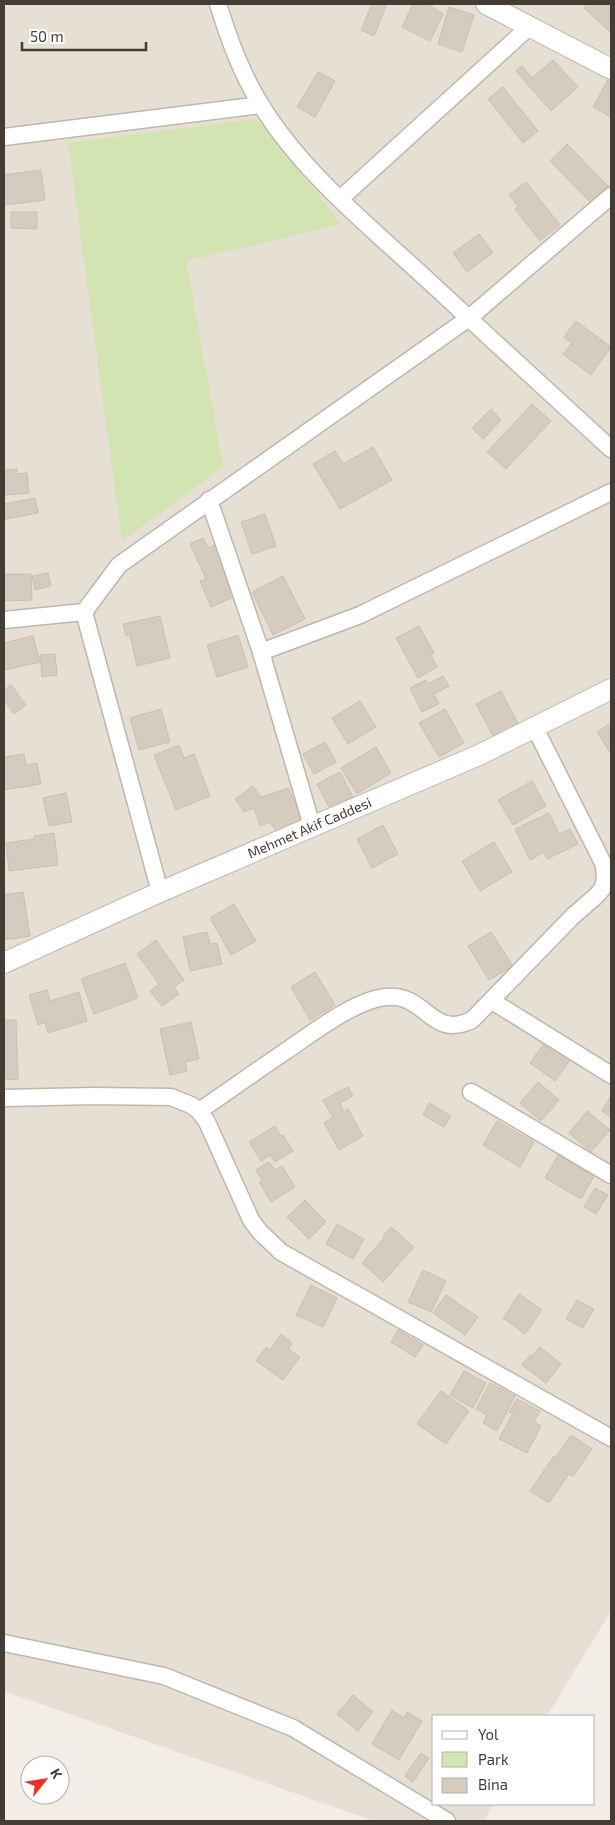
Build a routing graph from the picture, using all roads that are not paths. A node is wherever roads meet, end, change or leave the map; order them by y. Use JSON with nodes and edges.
{"nodes":[{"id":1,"x":218,"y":4,"type":"edge"},
{"id":2,"x":486,"y":4,"type":"edge"},
{"id":3,"x":528,"y":26,"type":"junction"},
{"id":4,"x":611,"y":69,"type":"edge"},
{"id":5,"x":261,"y":105,"type":"junction"},
{"id":6,"x":4,"y":137,"type":"edge"},
{"id":7,"x":611,"y":196,"type":"edge"},
{"id":8,"x":340,"y":199,"type":"junction"},
{"id":9,"x":469,"y":318,"type":"junction"},
{"id":10,"x":611,"y":449,"type":"edge"},
{"id":11,"x":611,"y":492,"type":"edge"},
{"id":12,"x":209,"y":500,"type":"junction"},
{"id":13,"x":84,"y":612,"type":"junction"},
{"id":14,"x":4,"y":620,"type":"edge"},
{"id":15,"x":260,"y":652,"type":"junction"},
{"id":16,"x":611,"y":689,"type":"edge"},
{"id":17,"x":535,"y":728,"type":"junction"},
{"id":18,"x":312,"y":826,"type":"junction"},
{"id":19,"x":160,"y":892,"type":"junction"},
{"id":20,"x":4,"y":963,"type":"edge"},
{"id":21,"x":492,"y":1001,"type":"junction"},
{"id":22,"x":611,"y":1075,"type":"edge"},
{"id":23,"x":471,"y":1092,"type":"dead end"},
{"id":24,"x":4,"y":1098,"type":"edge"},
{"id":25,"x":199,"y":1111,"type":"junction"},
{"id":26,"x":611,"y":1175,"type":"edge"},
{"id":27,"x":611,"y":1438,"type":"edge"},
{"id":28,"x":4,"y":1643,"type":"edge"},
{"id":29,"x":447,"y":1821,"type":"edge"}],
"edges":[{"from":1,"to":5,"type":"street"},
{"from":2,"to":3,"type":"street"},
{"from":3,"to":4,"type":"street"},
{"from":3,"to":8,"type":"street"},
{"from":5,"to":6,"type":"street"},
{"from":5,"to":8,"type":"street"},
{"from":7,"to":9,"type":"street"},
{"from":8,"to":9,"type":"street"},
{"from":9,"to":10,"type":"street"},
{"from":9,"to":12,"type":"street"},
{"from":11,"to":15,"type":"street"},
{"from":12,"to":13,"type":"street"},
{"from":12,"to":15,"type":"street"},
{"from":13,"to":14,"type":"street"},
{"from":13,"to":19,"type":"street"},
{"from":15,"to":18,"type":"street"},
{"from":16,"to":17,"type":"street","name":"Mehmet Akif Caddesi"},
{"from":17,"to":18,"type":"street","name":"Mehmet Akif Caddesi"},
{"from":17,"to":21,"type":"street"},
{"from":18,"to":19,"type":"street","name":"Mehmet Akif Caddesi"},
{"from":19,"to":20,"type":"street","name":"Mehmet Akif Caddesi"},
{"from":21,"to":22,"type":"street"},
{"from":21,"to":25,"type":"street"},
{"from":23,"to":26,"type":"street"},
{"from":24,"to":25,"type":"street"},
{"from":25,"to":27,"type":"street"},
{"from":28,"to":29,"type":"street"}]}
